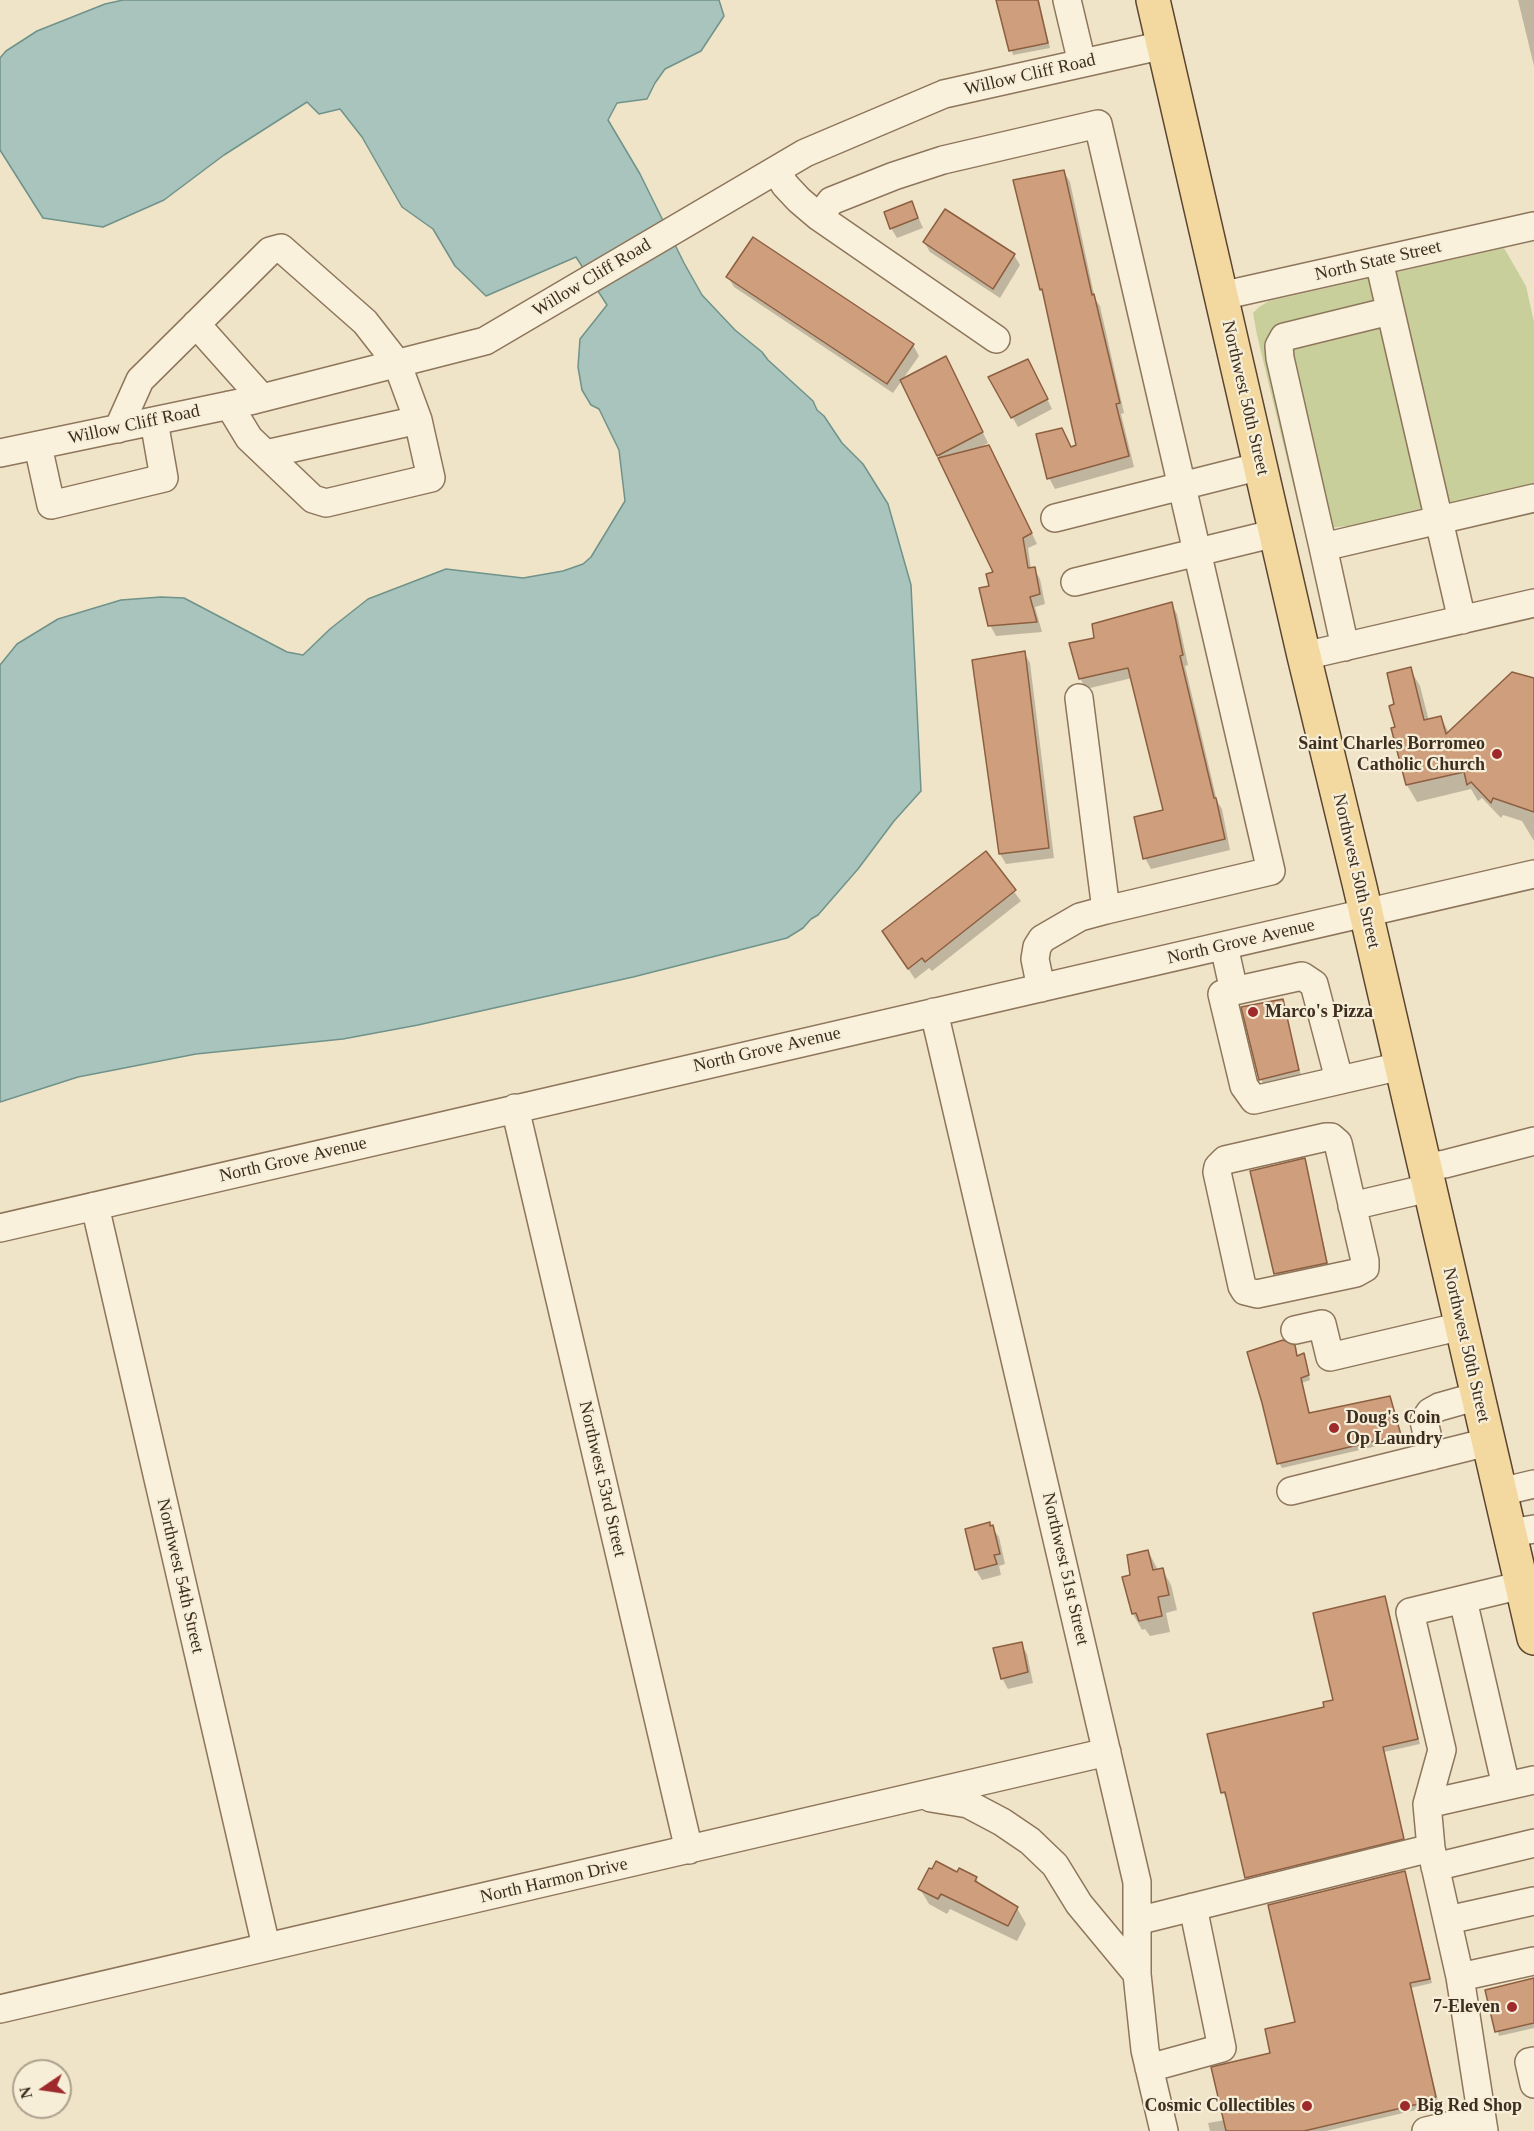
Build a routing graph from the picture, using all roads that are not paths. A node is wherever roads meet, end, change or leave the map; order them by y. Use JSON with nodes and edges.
{"nodes":[{"id":1,"x":1067,"y":0,"type":"edge"},
{"id":2,"x":1153,"y":0,"type":"edge"},
{"id":3,"x":1164,"y":45,"type":"junction"},
{"id":4,"x":1082,"y":63,"type":"junction"},
{"id":5,"x":776,"y":170,"type":"junction"},
{"id":6,"x":819,"y":217,"type":"junction"},
{"id":7,"x":1534,"y":225,"type":"edge"},
{"id":8,"x":1379,"y":261,"type":"junction"},
{"id":9,"x":1221,"y":296,"type":"junction"},
{"id":10,"x":1390,"y":311,"type":"junction"},
{"id":11,"x":196,"y":324,"type":"junction"},
{"id":12,"x":996,"y":339,"type":"dead end"},
{"id":13,"x":397,"y":363,"type":"junction"},
{"id":14,"x":262,"y":398,"type":"junction"},
{"id":15,"x":229,"y":405,"type":"junction"},
{"id":16,"x":418,"y":420,"type":"junction"},
{"id":17,"x":154,"y":421,"type":"junction"},
{"id":18,"x":118,"y":429,"type":"junction"},
{"id":19,"x":38,"y":446,"type":"junction"},
{"id":20,"x":0,"y":453,"type":"edge"},
{"id":21,"x":266,"y":453,"type":"junction"},
{"id":22,"x":1261,"y":466,"type":"junction"},
{"id":23,"x":1183,"y":486,"type":"junction"},
{"id":24,"x":1534,"y":498,"type":"edge"},
{"id":25,"x":1054,"y":518,"type":"dead end"},
{"id":26,"x":1439,"y":520,"type":"junction"},
{"id":27,"x":1276,"y":534,"type":"junction"},
{"id":28,"x":1323,"y":547,"type":"junction"},
{"id":29,"x":1198,"y":553,"type":"junction"},
{"id":30,"x":1075,"y":582,"type":"dead end"},
{"id":31,"x":1534,"y":603,"type":"edge"},
{"id":32,"x":1462,"y":620,"type":"junction"},
{"id":33,"x":1346,"y":646,"type":"junction"},
{"id":34,"x":1304,"y":656,"type":"junction"},
{"id":35,"x":1079,"y":698,"type":"dead end"},
{"id":36,"x":1534,"y":874,"type":"edge"},
{"id":37,"x":1106,"y":910,"type":"junction"},
{"id":38,"x":1366,"y":913,"type":"junction"},
{"id":39,"x":1224,"y":946,"type":"junction"},
{"id":40,"x":1041,"y":988,"type":"junction"},
{"id":41,"x":1234,"y":992,"type":"junction"},
{"id":42,"x":934,"y":1012,"type":"junction"},
{"id":43,"x":1401,"y":1066,"type":"junction"},
{"id":44,"x":1339,"y":1079,"type":"junction"},
{"id":45,"x":515,"y":1108,"type":"junction"},
{"id":46,"x":1534,"y":1141,"type":"edge"},
{"id":47,"x":1427,"y":1178,"type":"junction"},
{"id":48,"x":95,"y":1206,"type":"junction"},
{"id":49,"x":1352,"y":1206,"type":"junction"},
{"id":50,"x":0,"y":1228,"type":"edge"},
{"id":51,"x":1462,"y":1326,"type":"junction"},
{"id":52,"x":1295,"y":1330,"type":"dead end"},
{"id":53,"x":1478,"y":1395,"type":"junction"},
{"id":54,"x":1488,"y":1442,"type":"junction"},
{"id":55,"x":1432,"y":1456,"type":"junction"},
{"id":56,"x":1534,"y":1484,"type":"edge"},
{"id":57,"x":1291,"y":1491,"type":"dead end"},
{"id":58,"x":1500,"y":1492,"type":"junction"},
{"id":59,"x":1522,"y":1531,"type":"edge"},
{"id":60,"x":1522,"y":1585,"type":"junction"},
{"id":61,"x":1463,"y":1600,"type":"junction"},
{"id":62,"x":1534,"y":1638,"type":"edge"},
{"id":63,"x":1107,"y":1752,"type":"junction"},
{"id":64,"x":1534,"y":1780,"type":"edge"},
{"id":65,"x":1506,"y":1786,"type":"junction"},
{"id":66,"x":919,"y":1795,"type":"junction"},
{"id":67,"x":1427,"y":1804,"type":"junction"},
{"id":68,"x":1534,"y":1843,"type":"edge"},
{"id":69,"x":689,"y":1850,"type":"junction"},
{"id":70,"x":1433,"y":1857,"type":"junction"},
{"id":71,"x":1534,"y":1900,"type":"edge"},
{"id":72,"x":1193,"y":1907,"type":"junction"},
{"id":73,"x":1448,"y":1920,"type":"junction"},
{"id":74,"x":1137,"y":1921,"type":"junction"},
{"id":75,"x":266,"y":1946,"type":"junction"},
{"id":76,"x":1534,"y":1961,"type":"edge"},
{"id":77,"x":1137,"y":1974,"type":"junction"},
{"id":78,"x":1460,"y":1977,"type":"junction"},
{"id":79,"x":0,"y":2009,"type":"edge"},
{"id":80,"x":1534,"y":2061,"type":"edge"},
{"id":81,"x":1149,"y":2068,"type":"junction"},
{"id":82,"x":1534,"y":2084,"type":"edge"},
{"id":83,"x":1483,"y":2125,"type":"edge"},
{"id":84,"x":1164,"y":2131,"type":"edge"},
{"id":85,"x":1426,"y":2131,"type":"edge"}],
"edges":[{"from":1,"to":4,"type":"street"},
{"from":2,"to":3,"type":"main road","name":"Northwest 50th Street"},
{"from":3,"to":4,"type":"street","name":"Willow Cliff Road"},
{"from":3,"to":9,"type":"main road","name":"Northwest 50th Street"},
{"from":4,"to":5,"type":"street","name":"Willow Cliff Road"},
{"from":5,"to":6,"type":"street"},
{"from":5,"to":13,"type":"street","name":"Willow Cliff Road"},
{"from":6,"to":12,"type":"street"},
{"from":6,"to":23,"type":"street"},
{"from":7,"to":8,"type":"street","name":"North State Street"},
{"from":8,"to":9,"type":"street","name":"North State Street"},
{"from":8,"to":10,"type":"street"},
{"from":9,"to":22,"type":"main road","name":"Northwest 50th Street"},
{"from":10,"to":26,"type":"street"},
{"from":10,"to":28,"type":"street"},
{"from":11,"to":13,"type":"street"},
{"from":11,"to":14,"type":"street"},
{"from":11,"to":18,"type":"street"},
{"from":13,"to":14,"type":"street","name":"Willow Cliff Road"},
{"from":13,"to":16,"type":"street"},
{"from":14,"to":15,"type":"street","name":"Willow Cliff Road"},
{"from":15,"to":17,"type":"street","name":"Willow Cliff Road"},
{"from":15,"to":21,"type":"street"},
{"from":16,"to":21,"type":"street"},
{"from":16,"to":21,"type":"street"},
{"from":17,"to":18,"type":"street","name":"Willow Cliff Road"},
{"from":17,"to":19,"type":"street"},
{"from":18,"to":19,"type":"street","name":"Willow Cliff Road"},
{"from":19,"to":20,"type":"street","name":"Willow Cliff Road"},
{"from":22,"to":23,"type":"street"},
{"from":22,"to":27,"type":"main road","name":"Northwest 50th Street"},
{"from":23,"to":25,"type":"street"},
{"from":23,"to":29,"type":"street"},
{"from":24,"to":26,"type":"street"},
{"from":26,"to":28,"type":"street"},
{"from":26,"to":32,"type":"street"},
{"from":27,"to":29,"type":"street"},
{"from":27,"to":34,"type":"main road","name":"Northwest 50th Street"},
{"from":28,"to":33,"type":"street"},
{"from":29,"to":30,"type":"street"},
{"from":29,"to":37,"type":"street"},
{"from":31,"to":32,"type":"street"},
{"from":32,"to":33,"type":"street"},
{"from":33,"to":34,"type":"street"},
{"from":34,"to":38,"type":"main road","name":"Northwest 50th Street"},
{"from":35,"to":37,"type":"street"},
{"from":36,"to":38,"type":"street","name":"North Grove Avenue"},
{"from":37,"to":40,"type":"street"},
{"from":38,"to":39,"type":"street","name":"North Grove Avenue"},
{"from":38,"to":43,"type":"main road","name":"Northwest 50th Street"},
{"from":39,"to":40,"type":"street","name":"North Grove Avenue"},
{"from":39,"to":41,"type":"street"},
{"from":40,"to":42,"type":"street","name":"North Grove Avenue"},
{"from":41,"to":44,"type":"street"},
{"from":41,"to":44,"type":"street"},
{"from":42,"to":45,"type":"street","name":"North Grove Avenue"},
{"from":42,"to":63,"type":"street","name":"Northwest 51st Street"},
{"from":43,"to":44,"type":"street"},
{"from":43,"to":47,"type":"main road","name":"Northwest 50th Street"},
{"from":45,"to":48,"type":"street","name":"North Grove Avenue"},
{"from":45,"to":69,"type":"street","name":"Northwest 53rd Street"},
{"from":46,"to":47,"type":"street"},
{"from":47,"to":49,"type":"street"},
{"from":47,"to":51,"type":"main road","name":"Northwest 50th Street"},
{"from":48,"to":50,"type":"street","name":"North Grove Avenue"},
{"from":48,"to":75,"type":"street","name":"Northwest 54th Street"},
{"from":49,"to":49,"type":"street"},
{"from":51,"to":52,"type":"street"},
{"from":51,"to":53,"type":"main road","name":"Northwest 50th Street"},
{"from":53,"to":54,"type":"main road","name":"Northwest 50th Street"},
{"from":53,"to":55,"type":"street"},
{"from":54,"to":55,"type":"street"},
{"from":54,"to":58,"type":"main road","name":"Northwest 50th Street"},
{"from":55,"to":57,"type":"street"},
{"from":56,"to":58,"type":"street"},
{"from":58,"to":59,"type":"main road","name":"Northwest 50th Street"},
{"from":59,"to":60,"type":"main road","name":"Northwest 50th Street"},
{"from":60,"to":61,"type":"street"},
{"from":60,"to":62,"type":"main road","name":"Northwest 50th Street"},
{"from":61,"to":65,"type":"street"},
{"from":61,"to":67,"type":"street"},
{"from":63,"to":66,"type":"street","name":"North Harmon Drive"},
{"from":63,"to":74,"type":"street","name":"Northwest 51st Street"},
{"from":64,"to":65,"type":"street"},
{"from":65,"to":67,"type":"street"},
{"from":66,"to":69,"type":"street","name":"North Harmon Drive"},
{"from":66,"to":77,"type":"street"},
{"from":67,"to":70,"type":"street"},
{"from":68,"to":70,"type":"street"},
{"from":69,"to":75,"type":"street","name":"North Harmon Drive"},
{"from":70,"to":72,"type":"street"},
{"from":70,"to":73,"type":"street"},
{"from":71,"to":73,"type":"street"},
{"from":72,"to":74,"type":"street"},
{"from":72,"to":81,"type":"street"},
{"from":73,"to":78,"type":"street"},
{"from":74,"to":77,"type":"street","name":"Northwest 51st Street"},
{"from":75,"to":79,"type":"street","name":"North Harmon Drive"},
{"from":76,"to":78,"type":"street"},
{"from":77,"to":81,"type":"street","name":"Northwest 51st Street"},
{"from":78,"to":83,"type":"street"},
{"from":80,"to":82,"type":"street"},
{"from":81,"to":84,"type":"street","name":"Northwest 51st Street"},
{"from":83,"to":85,"type":"street"}]}
